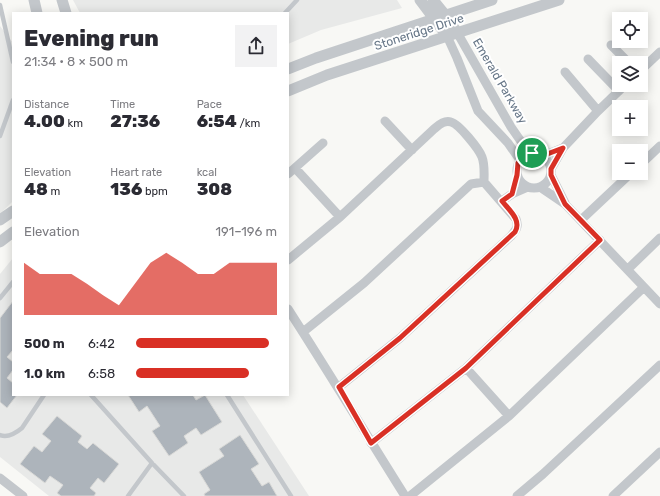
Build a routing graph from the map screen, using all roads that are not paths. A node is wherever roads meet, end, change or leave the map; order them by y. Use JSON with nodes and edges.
{"nodes":[{"id":1,"x":34,"y":0,"type":"edge"},
{"id":2,"x":62,"y":0,"type":"edge"},
{"id":3,"x":297,"y":0,"type":"edge"},
{"id":4,"x":420,"y":0,"type":"edge"},
{"id":5,"x":433,"y":0,"type":"edge"},
{"id":6,"x":492,"y":0,"type":"edge"},
{"id":7,"x":559,"y":0,"type":"edge"},
{"id":8,"x":0,"y":4,"type":"edge"},
{"id":9,"x":37,"y":12,"type":"edge"},
{"id":10,"x":66,"y":12,"type":"edge"},
{"id":11,"x":286,"y":12,"type":"edge"},
{"id":12,"x":446,"y":16,"type":"junction"},
{"id":13,"x":435,"y":20,"type":"junction"},
{"id":14,"x":458,"y":34,"type":"junction"},
{"id":15,"x":447,"y":36,"type":"junction"},
{"id":16,"x":611,"y":45,"type":"dead end"},
{"id":17,"x":660,"y":52,"type":"edge"},
{"id":18,"x":622,"y":56,"type":"edge"},
{"id":19,"x":12,"y":58,"type":"edge"},
{"id":20,"x":588,"y":59,"type":"dead end"},
{"id":21,"x":648,"y":63,"type":"edge"},
{"id":22,"x":289,"y":69,"type":"edge"},
{"id":23,"x":565,"y":72,"type":"dead end"},
{"id":24,"x":612,"y":79,"type":"edge"},
{"id":25,"x":289,"y":91,"type":"edge"},
{"id":26,"x":618,"y":92,"type":"edge"},
{"id":27,"x":12,"y":103,"type":"edge"},
{"id":28,"x":598,"y":111,"type":"junction"},
{"id":29,"x":385,"y":121,"type":"dead end"},
{"id":30,"x":0,"y":136,"type":"edge"},
{"id":31,"x":323,"y":143,"type":"dead end"},
{"id":32,"x":660,"y":146,"type":"edge"},
{"id":33,"x":563,"y":148,"type":"junction"},
{"id":34,"x":412,"y":150,"type":"junction"},
{"id":35,"x":532,"y":153,"type":"junction"},
{"id":36,"x":542,"y":156,"type":"junction"},
{"id":37,"x":648,"y":157,"type":"edge"},
{"id":38,"x":520,"y":160,"type":"junction"},
{"id":39,"x":292,"y":171,"type":"edge"},
{"id":40,"x":551,"y":172,"type":"junction"},
{"id":41,"x":517,"y":175,"type":"junction"},
{"id":42,"x":624,"y":180,"type":"edge"},
{"id":43,"x":484,"y":182,"type":"junction"},
{"id":44,"x":528,"y":187,"type":"junction"},
{"id":45,"x":540,"y":187,"type":"junction"},
{"id":46,"x":512,"y":194,"type":"junction"},
{"id":47,"x":502,"y":201,"type":"junction"},
{"id":48,"x":565,"y":204,"type":"junction"},
{"id":49,"x":12,"y":212,"type":"edge"},
{"id":50,"x":340,"y":217,"type":"junction"},
{"id":51,"x":0,"y":220,"type":"edge"},
{"id":52,"x":581,"y":220,"type":"junction"},
{"id":53,"x":12,"y":233,"type":"edge"},
{"id":54,"x":660,"y":238,"type":"edge"},
{"id":55,"x":600,"y":240,"type":"junction"},
{"id":56,"x":0,"y":242,"type":"edge"},
{"id":57,"x":289,"y":259,"type":"edge"},
{"id":58,"x":628,"y":269,"type":"junction"},
{"id":59,"x":12,"y":283,"type":"edge"},
{"id":60,"x":644,"y":287,"type":"junction"},
{"id":61,"x":0,"y":298,"type":"edge"},
{"id":62,"x":660,"y":304,"type":"edge"},
{"id":63,"x":289,"y":310,"type":"edge"},
{"id":64,"x":303,"y":332,"type":"junction"},
{"id":65,"x":660,"y":365,"type":"edge"},
{"id":66,"x":466,"y":368,"type":"junction"},
{"id":67,"x":339,"y":387,"type":"junction"},
{"id":68,"x":43,"y":396,"type":"edge"},
{"id":69,"x":92,"y":396,"type":"edge"},
{"id":70,"x":228,"y":396,"type":"edge"},
{"id":71,"x":509,"y":416,"type":"junction"},
{"id":72,"x":0,"y":435,"type":"edge"},
{"id":73,"x":371,"y":443,"type":"junction"},
{"id":74,"x":660,"y":452,"type":"edge"},
{"id":75,"x":152,"y":463,"type":"junction"},
{"id":76,"x":1,"y":480,"type":"edge"},
{"id":77,"x":180,"y":491,"type":"junction"},
{"id":78,"x":23,"y":496,"type":"edge"},
{"id":79,"x":128,"y":496,"type":"edge"},
{"id":80,"x":176,"y":496,"type":"edge"},
{"id":81,"x":184,"y":496,"type":"edge"},
{"id":82,"x":291,"y":496,"type":"edge"},
{"id":83,"x":405,"y":496,"type":"edge"},
{"id":84,"x":410,"y":496,"type":"edge"},
{"id":85,"x":517,"y":496,"type":"edge"},
{"id":86,"x":612,"y":496,"type":"edge"}],
"edges":[{"from":1,"to":9,"type":"street"},
{"from":2,"to":10,"type":"street"},
{"from":3,"to":11,"type":"lane"},
{"from":4,"to":13,"type":"street","name":"Emerald Parkway"},
{"from":5,"to":12,"type":"street","name":"Emerald Parkway"},
{"from":6,"to":12,"type":"street","name":"Stoneridge Drive"},
{"from":7,"to":14,"type":"street","name":"Stoneridge Drive"},
{"from":8,"to":19,"type":"lane"},
{"from":12,"to":13,"type":"street","name":"Stoneridge Drive"},
{"from":12,"to":14,"type":"street","name":"Emerald Parkway"},
{"from":13,"to":15,"type":"street","name":"Emerald Parkway"},
{"from":13,"to":22,"type":"street","name":"Stoneridge Drive"},
{"from":14,"to":15,"type":"street","name":"Stoneridge Drive"},
{"from":14,"to":35,"type":"street","name":"Emerald Parkway"},
{"from":15,"to":25,"type":"street","name":"Stoneridge Drive"},
{"from":15,"to":38,"type":"street","name":"Emerald Parkway"},
{"from":16,"to":18,"type":"street"},
{"from":17,"to":21,"type":"street"},
{"from":20,"to":24,"type":"street"},
{"from":23,"to":28,"type":"street"},
{"from":26,"to":28,"type":"street"},
{"from":27,"to":30,"type":"lane"},
{"from":28,"to":33,"type":"street"},
{"from":29,"to":34,"type":"street"},
{"from":31,"to":39,"type":"street"},
{"from":32,"to":37,"type":"street"},
{"from":33,"to":36,"type":"street"},
{"from":33,"to":40,"type":"street"},
{"from":34,"to":43,"type":"street"},
{"from":34,"to":50,"type":"street"},
{"from":35,"to":36,"type":"street"},
{"from":35,"to":38,"type":"street"},
{"from":36,"to":40,"type":"street"},
{"from":38,"to":41,"type":"street"},
{"from":39,"to":50,"type":"street"},
{"from":40,"to":45,"type":"street"},
{"from":40,"to":48,"type":"street"},
{"from":41,"to":44,"type":"street"},
{"from":41,"to":46,"type":"street"},
{"from":42,"to":52,"type":"street"},
{"from":43,"to":47,"type":"street"},
{"from":43,"to":64,"type":"street"},
{"from":44,"to":45,"type":"street"},
{"from":44,"to":46,"type":"street"},
{"from":45,"to":48,"type":"street"},
{"from":46,"to":47,"type":"street"},
{"from":47,"to":67,"type":"street"},
{"from":48,"to":52,"type":"street"},
{"from":49,"to":51,"type":"street"},
{"from":50,"to":57,"type":"street"},
{"from":52,"to":55,"type":"street"},
{"from":53,"to":56,"type":"street"},
{"from":54,"to":58,"type":"street"},
{"from":55,"to":58,"type":"street"},
{"from":55,"to":66,"type":"street"},
{"from":58,"to":60,"type":"street"},
{"from":59,"to":61,"type":"lane"},
{"from":60,"to":62,"type":"street"},
{"from":60,"to":71,"type":"street"},
{"from":63,"to":64,"type":"street"},
{"from":64,"to":67,"type":"street"},
{"from":65,"to":85,"type":"street"},
{"from":66,"to":71,"type":"street"},
{"from":66,"to":73,"type":"street"},
{"from":67,"to":73,"type":"street"},
{"from":68,"to":72,"type":"lane"},
{"from":69,"to":75,"type":"lane"},
{"from":70,"to":82,"type":"lane"},
{"from":71,"to":84,"type":"street"},
{"from":73,"to":83,"type":"street"},
{"from":74,"to":86,"type":"street"},
{"from":75,"to":77,"type":"lane"},
{"from":75,"to":79,"type":"lane"},
{"from":76,"to":78,"type":"street"},
{"from":77,"to":80,"type":"lane"},
{"from":77,"to":81,"type":"lane"}]}
